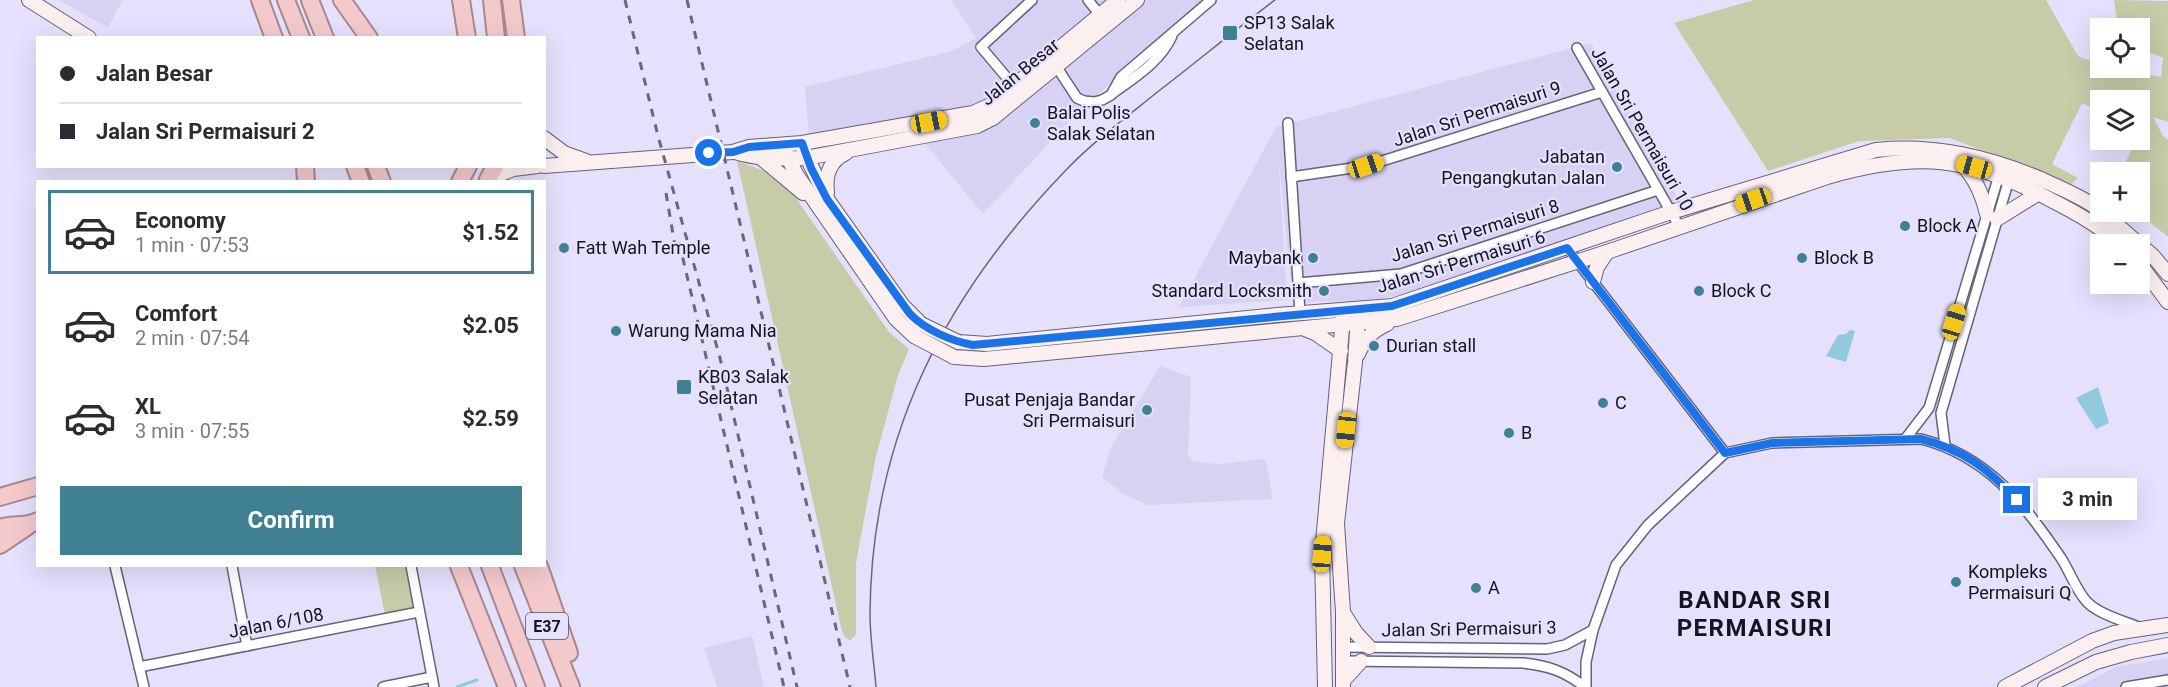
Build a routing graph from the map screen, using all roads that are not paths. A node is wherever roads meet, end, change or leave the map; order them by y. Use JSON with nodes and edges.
{"nodes":[{"id":1,"x":29,"y":0,"type":"edge"},
{"id":2,"x":260,"y":0,"type":"edge"},
{"id":3,"x":286,"y":0,"type":"edge"},
{"id":4,"x":310,"y":0,"type":"edge"},
{"id":5,"x":341,"y":0,"type":"edge"},
{"id":6,"x":461,"y":0,"type":"edge"},
{"id":7,"x":511,"y":0,"type":"edge"},
{"id":8,"x":1032,"y":0,"type":"edge"},
{"id":9,"x":1088,"y":0,"type":"edge"},
{"id":10,"x":1118,"y":0,"type":"edge"},
{"id":11,"x":1137,"y":0,"type":"edge"},
{"id":12,"x":1211,"y":0,"type":"edge"},
{"id":13,"x":492,"y":1,"type":"edge"},
{"id":14,"x":1100,"y":15,"type":"junction"},
{"id":15,"x":266,"y":19,"type":"junction"},
{"id":16,"x":86,"y":36,"type":"edge"},
{"id":17,"x":267,"y":36,"type":"edge"},
{"id":18,"x":273,"y":36,"type":"edge"},
{"id":19,"x":300,"y":36,"type":"edge"},
{"id":20,"x":324,"y":36,"type":"edge"},
{"id":21,"x":356,"y":36,"type":"edge"},
{"id":22,"x":368,"y":36,"type":"edge"},
{"id":23,"x":467,"y":36,"type":"edge"},
{"id":24,"x":496,"y":36,"type":"edge"},
{"id":25,"x":516,"y":36,"type":"edge"},
{"id":26,"x":1577,"y":48,"type":"dead end"},
{"id":27,"x":1056,"y":66,"type":"junction"},
{"id":28,"x":1013,"y":85,"type":"junction"},
{"id":29,"x":1602,"y":92,"type":"junction"},
{"id":30,"x":1288,"y":123,"type":"dead end"},
{"id":31,"x":546,"y":140,"type":"edge"},
{"id":32,"x":802,"y":143,"type":"junction"},
{"id":33,"x":854,"y":149,"type":"junction"},
{"id":34,"x":733,"y":152,"type":"junction"},
{"id":35,"x":785,"y":152,"type":"junction"},
{"id":36,"x":760,"y":157,"type":"junction"},
{"id":37,"x":806,"y":158,"type":"junction"},
{"id":38,"x":588,"y":162,"type":"junction"},
{"id":39,"x":1962,"y":164,"type":"junction"},
{"id":40,"x":546,"y":166,"type":"edge"},
{"id":41,"x":521,"y":168,"type":"edge"},
{"id":42,"x":2009,"y":174,"type":"junction"},
{"id":43,"x":490,"y":176,"type":"edge"},
{"id":44,"x":1291,"y":177,"type":"junction"},
{"id":45,"x":1658,"y":190,"type":"junction"},
{"id":46,"x":2038,"y":193,"type":"junction"},
{"id":47,"x":823,"y":202,"type":"junction"},
{"id":48,"x":2090,"y":204,"type":"edge"},
{"id":49,"x":1671,"y":212,"type":"junction"},
{"id":50,"x":1992,"y":216,"type":"junction"},
{"id":51,"x":2113,"y":222,"type":"edge"},
{"id":52,"x":1679,"y":226,"type":"junction"},
{"id":53,"x":2107,"y":234,"type":"edge"},
{"id":54,"x":1567,"y":248,"type":"junction"},
{"id":55,"x":1607,"y":252,"type":"junction"},
{"id":56,"x":1577,"y":261,"type":"junction"},
{"id":57,"x":2168,"y":274,"type":"edge"},
{"id":58,"x":2150,"y":278,"type":"edge"},
{"id":59,"x":1593,"y":282,"type":"junction"},
{"id":60,"x":1298,"y":283,"type":"junction"},
{"id":61,"x":2168,"y":302,"type":"edge"},
{"id":62,"x":1358,"y":308,"type":"junction"},
{"id":63,"x":1343,"y":310,"type":"junction"},
{"id":64,"x":1299,"y":313,"type":"junction"},
{"id":65,"x":1397,"y":319,"type":"junction"},
{"id":66,"x":1350,"y":323,"type":"junction"},
{"id":67,"x":1302,"y":327,"type":"junction"},
{"id":68,"x":917,"y":330,"type":"junction"},
{"id":69,"x":1341,"y":351,"type":"junction"},
{"id":70,"x":1355,"y":362,"type":"junction"},
{"id":71,"x":1906,"y":438,"type":"junction"},
{"id":72,"x":1944,"y":445,"type":"junction"},
{"id":73,"x":1725,"y":453,"type":"junction"},
{"id":74,"x":36,"y":487,"type":"edge"},
{"id":75,"x":1,"y":496,"type":"edge"},
{"id":76,"x":33,"y":523,"type":"edge"},
{"id":77,"x":0,"y":528,"type":"edge"},
{"id":78,"x":0,"y":545,"type":"edge"},
{"id":79,"x":115,"y":567,"type":"edge"},
{"id":80,"x":232,"y":567,"type":"edge"},
{"id":81,"x":411,"y":567,"type":"edge"},
{"id":82,"x":459,"y":567,"type":"edge"},
{"id":83,"x":490,"y":567,"type":"edge"},
{"id":84,"x":523,"y":567,"type":"edge"},
{"id":85,"x":539,"y":567,"type":"edge"},
{"id":86,"x":419,"y":612,"type":"junction"},
{"id":87,"x":1343,"y":612,"type":"junction"},
{"id":88,"x":2168,"y":625,"type":"edge"},
{"id":89,"x":2143,"y":629,"type":"junction"},
{"id":90,"x":1593,"y":630,"type":"junction"},
{"id":91,"x":1325,"y":633,"type":"junction"},
{"id":92,"x":2168,"y":645,"type":"edge"},
{"id":93,"x":247,"y":646,"type":"junction"},
{"id":94,"x":1370,"y":647,"type":"junction"},
{"id":95,"x":1340,"y":654,"type":"junction"},
{"id":96,"x":1361,"y":661,"type":"junction"},
{"id":97,"x":139,"y":667,"type":"junction"},
{"id":98,"x":1325,"y":671,"type":"junction"},
{"id":99,"x":2168,"y":680,"type":"edge"},
{"id":100,"x":433,"y":682,"type":"edge"},
{"id":101,"x":1343,"y":684,"type":"edge"},
{"id":102,"x":144,"y":687,"type":"edge"},
{"id":103,"x":383,"y":687,"type":"edge"},
{"id":104,"x":507,"y":687,"type":"edge"},
{"id":105,"x":536,"y":687,"type":"edge"},
{"id":106,"x":571,"y":687,"type":"edge"},
{"id":107,"x":580,"y":687,"type":"edge"},
{"id":108,"x":1325,"y":687,"type":"edge"},
{"id":109,"x":1586,"y":687,"type":"edge"},
{"id":110,"x":2006,"y":687,"type":"edge"},
{"id":111,"x":2045,"y":687,"type":"edge"},
{"id":112,"x":2126,"y":687,"type":"edge"}],
"edges":[{"from":1,"to":16,"type":"street"},
{"from":2,"to":15,"type":"highway"},
{"from":3,"to":19,"type":"highway"},
{"from":4,"to":20,"type":"highway"},
{"from":5,"to":21,"type":"highway"},
{"from":5,"to":22,"type":"highway"},
{"from":6,"to":23,"type":"highway"},
{"from":7,"to":25,"type":"highway"},
{"from":8,"to":28,"type":"street"},
{"from":9,"to":14,"type":"street"},
{"from":10,"to":14,"type":"street","name":"Jalan Besar"},
{"from":11,"to":27,"type":"street","name":"Jalan Besar"},
{"from":12,"to":27,"type":"street"},
{"from":13,"to":24,"type":"highway"},
{"from":14,"to":28,"type":"street","name":"Jalan Besar"},
{"from":15,"to":17,"type":"street"},
{"from":15,"to":18,"type":"highway"},
{"from":26,"to":29,"type":"street","name":"Jalan Sri Permaisuri 10"},
{"from":27,"to":33,"type":"street","name":"Jalan Besar"},
{"from":28,"to":32,"type":"street","name":"Jalan Besar"},
{"from":29,"to":44,"type":"street","name":"Jalan Sri Permaisuri 9"},
{"from":29,"to":45,"type":"street","name":"Jalan Sri Permaisuri 10"},
{"from":30,"to":44,"type":"street"},
{"from":31,"to":38,"type":"street","name":"Jalan Besar"},
{"from":32,"to":35,"type":"street","name":"Jalan Besar"},
{"from":32,"to":37,"type":"street","name":"Jalan Sri Permaisuri 6"},
{"from":33,"to":37,"type":"street","name":"Jalan Besar"},
{"from":33,"to":47,"type":"street"},
{"from":34,"to":35,"type":"street","name":"Jalan Besar"},
{"from":34,"to":36,"type":"street","name":"Jalan Besar"},
{"from":34,"to":38,"type":"street","name":"Jalan Besar"},
{"from":35,"to":36,"type":"street","name":"Jalan Besar"},
{"from":35,"to":37,"type":"street","name":"Jalan Besar"},
{"from":35,"to":47,"type":"street","name":"Jalan Sri Permaisuri 6"},
{"from":36,"to":47,"type":"street"},
{"from":37,"to":47,"type":"street","name":"Jalan Sri Permaisuri 6"},
{"from":38,"to":40,"type":"street","name":"Jalan Besar"},
{"from":39,"to":42,"type":"street","name":"Jalan Sri Permaisuri 6"},
{"from":39,"to":50,"type":"street"},
{"from":39,"to":52,"type":"street","name":"Jalan Sri Permaisuri 6"},
{"from":41,"to":43,"type":"street"},
{"from":42,"to":46,"type":"street","name":"Jalan Sri Permaisuri 6"},
{"from":42,"to":48,"type":"street","name":"Jalan Sri Permaisuri 6"},
{"from":42,"to":49,"type":"street","name":"Jalan Sri Permaisuri 6"},
{"from":42,"to":50,"type":"street"},
{"from":44,"to":60,"type":"street"},
{"from":45,"to":49,"type":"street","name":"Jalan Sri Permaisuri 10"},
{"from":45,"to":60,"type":"street","name":"Jalan Sri Permaisuri 8"},
{"from":46,"to":50,"type":"street"},
{"from":46,"to":53,"type":"street","name":"Jalan Sri Permaisuri 6"},
{"from":47,"to":68,"type":"street","name":"Jalan Sri Permaisuri 6"},
{"from":49,"to":52,"type":"street","name":"Jalan Sri Permaisuri 10"},
{"from":49,"to":54,"type":"street","name":"Jalan Sri Permaisuri 6"},
{"from":50,"to":71,"type":"street"},
{"from":50,"to":72,"type":"street"},
{"from":51,"to":57,"type":"street","name":"Jalan Sri Permaisuri 6"},
{"from":52,"to":55,"type":"street","name":"Jalan Sri Permaisuri 6"},
{"from":54,"to":56,"type":"street"},
{"from":54,"to":62,"type":"street","name":"Jalan Sri Permaisuri 6"},
{"from":55,"to":56,"type":"street","name":"Jalan Sri Permaisuri 6"},
{"from":55,"to":59,"type":"street"},
{"from":56,"to":59,"type":"street"},
{"from":56,"to":65,"type":"street","name":"Jalan Sri Permaisuri 6"},
{"from":58,"to":61,"type":"street"},
{"from":59,"to":73,"type":"street"},
{"from":60,"to":64,"type":"street"},
{"from":62,"to":63,"type":"street","name":"Jalan Sri Permaisuri 6"},
{"from":62,"to":66,"type":"street"},
{"from":63,"to":64,"type":"street","name":"Jalan Sri Permaisuri 6"},
{"from":63,"to":66,"type":"street"},
{"from":64,"to":68,"type":"street","name":"Jalan Sri Permaisuri 6","bridge":true},
{"from":65,"to":66,"type":"street","name":"Jalan Sri Permaisuri 6"},
{"from":65,"to":70,"type":"street"},
{"from":66,"to":67,"type":"street","name":"Jalan Sri Permaisuri 6"},
{"from":66,"to":69,"type":"street"},
{"from":66,"to":70,"type":"street"},
{"from":67,"to":68,"type":"street","name":"Jalan Sri Permaisuri 6","bridge":true},
{"from":67,"to":69,"type":"street"},
{"from":69,"to":91,"type":"street"},
{"from":70,"to":87,"type":"street"},
{"from":71,"to":72,"type":"street"},
{"from":71,"to":73,"type":"street"},
{"from":72,"to":89,"type":"street"},
{"from":73,"to":90,"type":"street"},
{"from":74,"to":75,"type":"highway"},
{"from":76,"to":77,"type":"highway"},
{"from":76,"to":78,"type":"highway"},
{"from":79,"to":97,"type":"street"},
{"from":80,"to":93,"type":"street"},
{"from":81,"to":86,"type":"street"},
{"from":82,"to":104,"type":"highway"},
{"from":83,"to":105,"type":"highway","number":"E37"},
{"from":84,"to":106,"type":"highway","number":"E37"},
{"from":85,"to":107,"type":"highway"},
{"from":86,"to":93,"type":"street","name":"Jalan 6/108"},
{"from":86,"to":100,"type":"street"},
{"from":87,"to":94,"type":"street"},
{"from":87,"to":95,"type":"street"},
{"from":88,"to":89,"type":"street"},
{"from":89,"to":110,"type":"street"},
{"from":90,"to":94,"type":"street","name":"Jalan Sri Permaisuri 3"},
{"from":90,"to":109,"type":"street"},
{"from":91,"to":95,"type":"street"},
{"from":91,"to":98,"type":"street"},
{"from":92,"to":111,"type":"street"},
{"from":93,"to":97,"type":"street","name":"Jalan 6/108"},
{"from":94,"to":95,"type":"street","name":"Jalan Sri Permaisuri 3"},
{"from":95,"to":96,"type":"street","name":"Jalan Sri Permaisuri 3"},
{"from":95,"to":98,"type":"street"},
{"from":95,"to":101,"type":"street"},
{"from":96,"to":101,"type":"street"},
{"from":96,"to":109,"type":"street","name":"Jalan Sri Permaisuri 3"},
{"from":97,"to":102,"type":"street"},
{"from":98,"to":108,"type":"street"},
{"from":99,"to":112,"type":"street"},
{"from":100,"to":103,"type":"street"}]}
